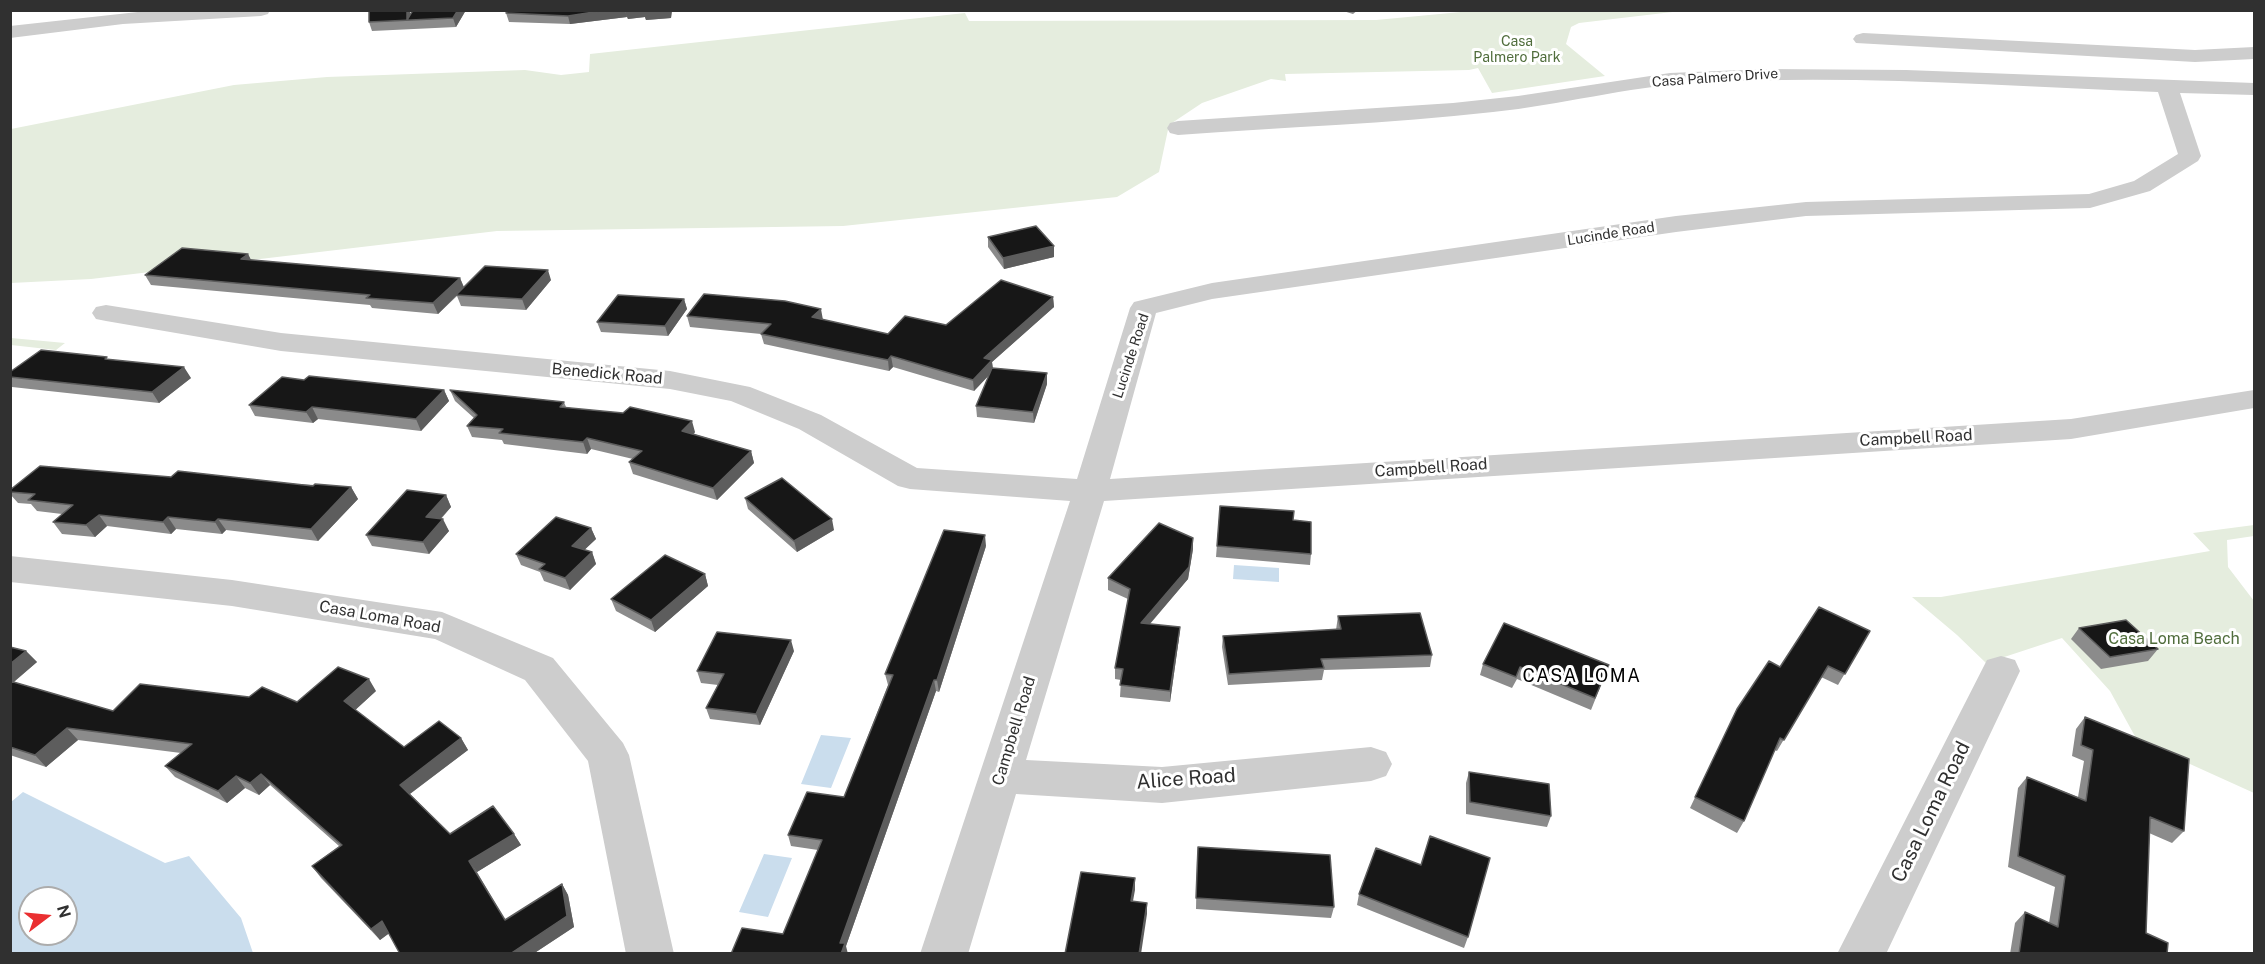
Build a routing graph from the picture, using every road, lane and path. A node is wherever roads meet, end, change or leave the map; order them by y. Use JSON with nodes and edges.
{"nodes":[{"id":1,"x":261,"y":10,"type":"edge"},
{"id":2,"x":10,"y":32,"type":"edge"},
{"id":3,"x":1863,"y":39,"type":"dead end"},
{"id":4,"x":2254,"y":53,"type":"edge"},
{"id":5,"x":2167,"y":87,"type":"junction"},
{"id":6,"x":2254,"y":89,"type":"edge"},
{"id":7,"x":1178,"y":128,"type":"dead end"},
{"id":8,"x":106,"y":313,"type":"dead end"},
{"id":9,"x":2254,"y":399,"type":"edge"},
{"id":10,"x":1090,"y":491,"type":"junction"},
{"id":11,"x":10,"y":569,"type":"edge"},
{"id":12,"x":2001,"y":671,"type":"dead end"},
{"id":13,"x":1371,"y":764,"type":"dead end"},
{"id":14,"x":1001,"y":776,"type":"junction"},
{"id":15,"x":650,"y":954,"type":"edge"},
{"id":16,"x":944,"y":954,"type":"edge"},
{"id":17,"x":1861,"y":954,"type":"edge"}],
"edges":[{"from":1,"to":2,"type":"street"},
{"from":3,"to":4,"type":"street"},
{"from":5,"to":6,"type":"street","name":"Casa Palmero Drive"},
{"from":5,"to":7,"type":"street","name":"Casa Palmero Drive"},
{"from":5,"to":10,"type":"street","name":"Lucinde Road"},
{"from":8,"to":10,"type":"street","name":"Benedick Road"},
{"from":9,"to":10,"type":"street","name":"Campbell Road"},
{"from":10,"to":14,"type":"street","name":"Campbell Road"},
{"from":11,"to":15,"type":"street","name":"Casa Loma Road"},
{"from":12,"to":17,"type":"street","name":"Casa Loma Road"},
{"from":13,"to":14,"type":"street","name":"Alice Road"},
{"from":14,"to":16,"type":"street","name":"Campbell Road"}]}
